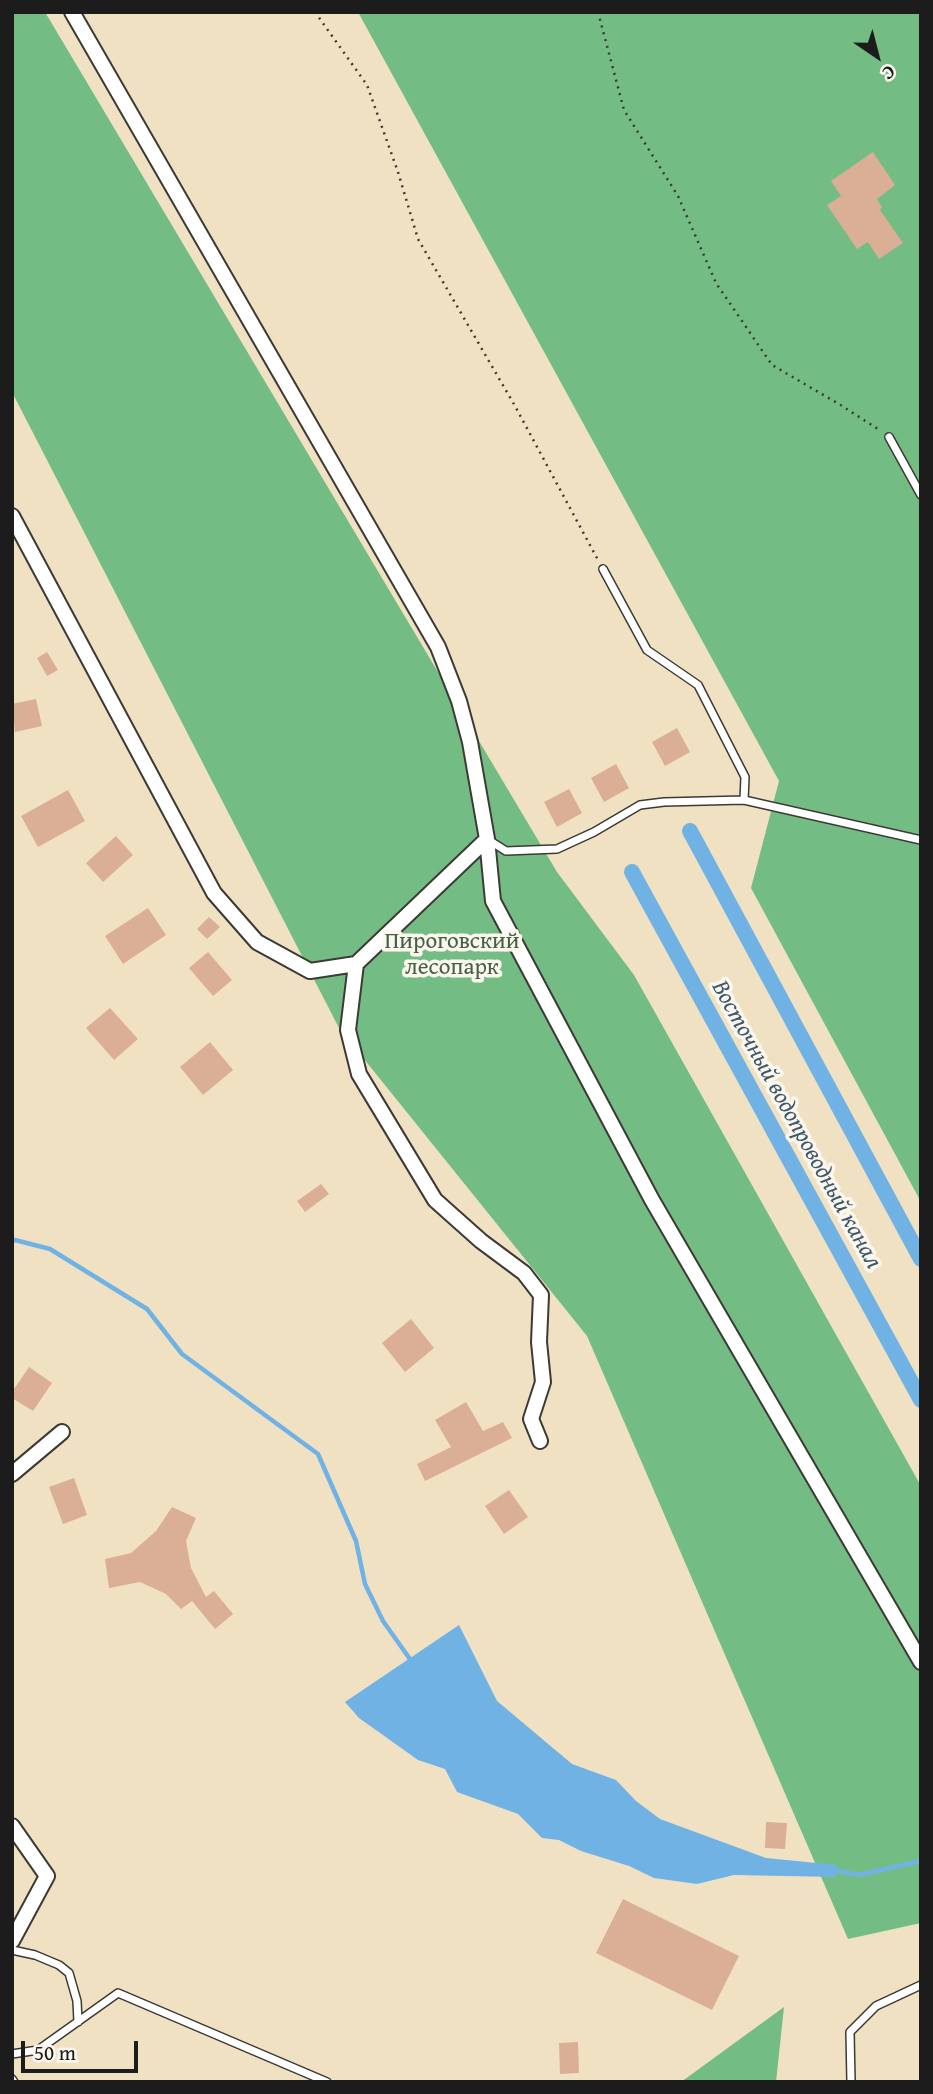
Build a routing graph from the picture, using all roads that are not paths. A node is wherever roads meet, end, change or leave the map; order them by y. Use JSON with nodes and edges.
{"nodes":[{"id":1,"x":72,"y":12,"type":"edge"},
{"id":2,"x":889,"y":437,"type":"road end"},
{"id":3,"x":921,"y":495,"type":"edge"},
{"id":4,"x":12,"y":516,"type":"edge"},
{"id":5,"x":603,"y":569,"type":"road end"},
{"id":6,"x":744,"y":800,"type":"junction"},
{"id":7,"x":487,"y":839,"type":"junction"},
{"id":8,"x":921,"y":841,"type":"edge"},
{"id":9,"x":356,"y":964,"type":"junction"},
{"id":10,"x":62,"y":1432,"type":"dead end"},
{"id":11,"x":540,"y":1441,"type":"dead end"},
{"id":12,"x":12,"y":1474,"type":"edge"},
{"id":13,"x":921,"y":1662,"type":"edge"},
{"id":14,"x":12,"y":1826,"type":"edge"},
{"id":15,"x":12,"y":1941,"type":"edge"},
{"id":16,"x":12,"y":1950,"type":"edge"},
{"id":17,"x":921,"y":1985,"type":"edge"},
{"id":18,"x":78,"y":2022,"type":"junction"},
{"id":19,"x":12,"y":2054,"type":"edge"},
{"id":20,"x":327,"y":2082,"type":"edge"},
{"id":21,"x":851,"y":2082,"type":"edge"}],
"edges":[{"from":1,"to":7,"type":"street"},
{"from":2,"to":3,"type":"lane"},
{"from":4,"to":9,"type":"street"},
{"from":5,"to":6,"type":"lane"},
{"from":6,"to":7,"type":"lane"},
{"from":6,"to":8,"type":"lane"},
{"from":7,"to":9,"type":"street"},
{"from":7,"to":13,"type":"street"},
{"from":9,"to":11,"type":"street"},
{"from":10,"to":12,"type":"street"},
{"from":14,"to":15,"type":"street"},
{"from":16,"to":18,"type":"lane"},
{"from":17,"to":21,"type":"lane"},
{"from":18,"to":19,"type":"lane"},
{"from":18,"to":20,"type":"lane"}]}
